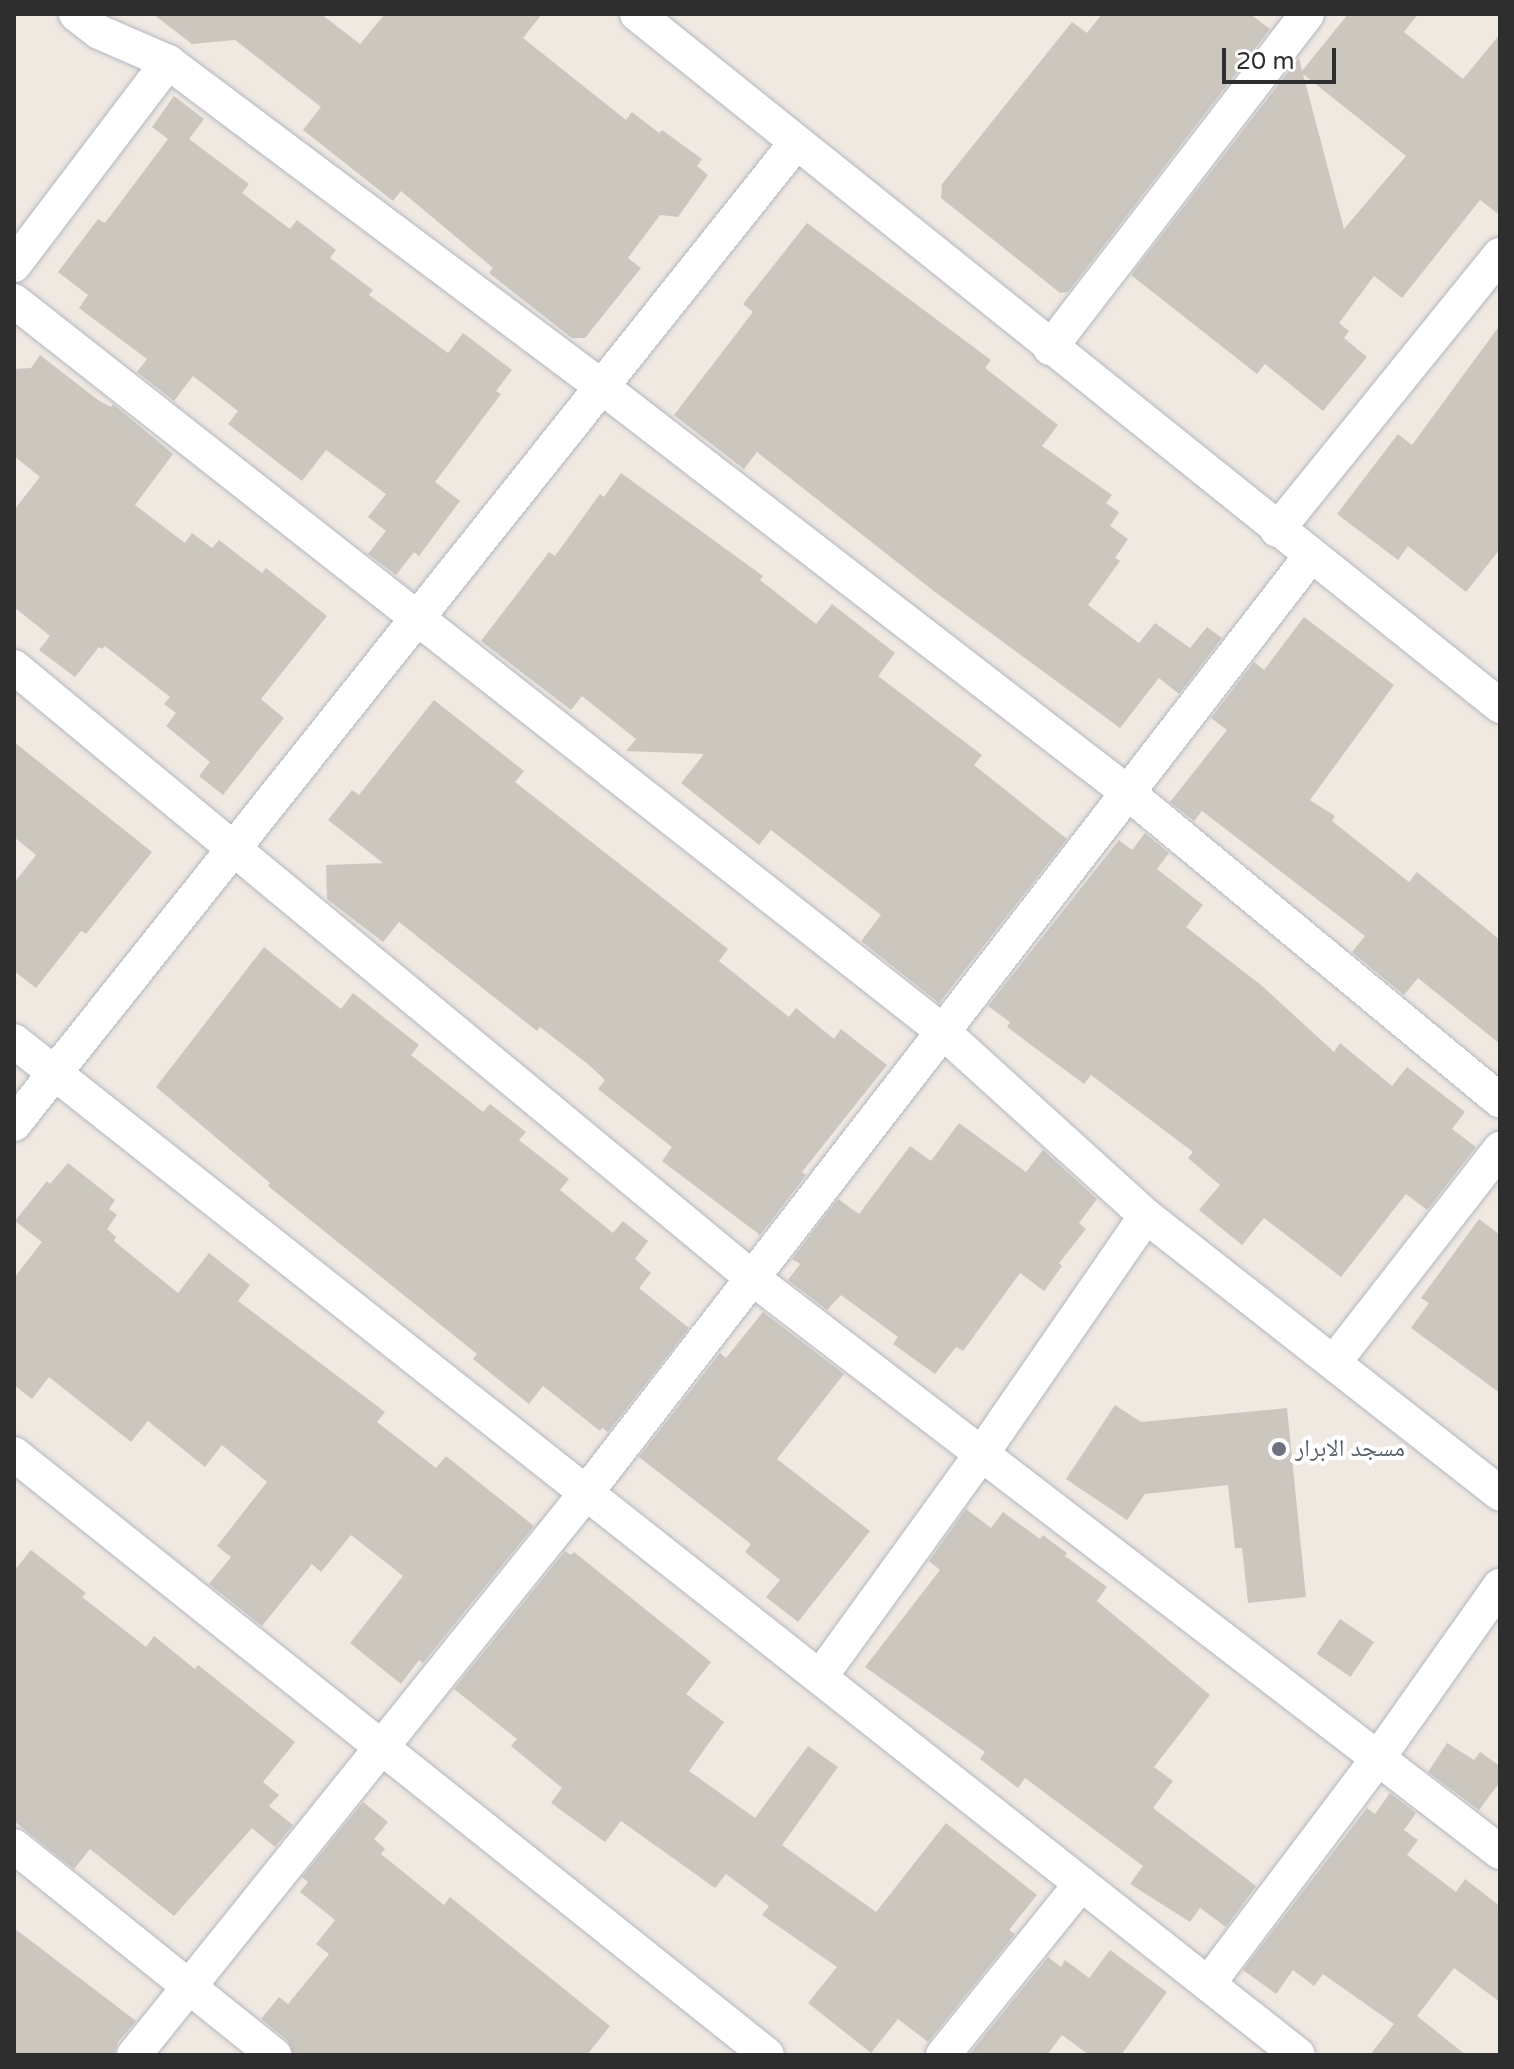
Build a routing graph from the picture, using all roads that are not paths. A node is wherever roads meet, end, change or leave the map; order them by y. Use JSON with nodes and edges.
{"nodes":[{"id":1,"x":76,"y":14,"type":"edge"},
{"id":2,"x":637,"y":14,"type":"edge"},
{"id":3,"x":1307,"y":14,"type":"edge"},
{"id":4,"x":168,"y":62,"type":"junction"},
{"id":5,"x":796,"y":143,"type":"junction"},
{"id":6,"x":1500,"y":255,"type":"edge"},
{"id":7,"x":14,"y":265,"type":"edge"},
{"id":8,"x":14,"y":301,"type":"edge"},
{"id":9,"x":1050,"y":348,"type":"junction"},
{"id":10,"x":602,"y":387,"type":"junction"},
{"id":11,"x":1277,"y":530,"type":"junction"},
{"id":12,"x":1310,"y":557,"type":"junction"},
{"id":13,"x":418,"y":618,"type":"junction"},
{"id":14,"x":14,"y":667,"type":"edge"},
{"id":15,"x":1500,"y":706,"type":"edge"},
{"id":16,"x":1127,"y":792,"type":"junction"},
{"id":17,"x":233,"y":849,"type":"junction"},
{"id":18,"x":941,"y":1030,"type":"junction"},
{"id":19,"x":14,"y":1041,"type":"edge"},
{"id":20,"x":55,"y":1073,"type":"junction"},
{"id":21,"x":1500,"y":1101,"type":"edge"},
{"id":22,"x":14,"y":1124,"type":"edge"},
{"id":23,"x":1500,"y":1149,"type":"edge"},
{"id":24,"x":1146,"y":1216,"type":"junction"},
{"id":25,"x":751,"y":1277,"type":"junction"},
{"id":26,"x":1335,"y":1361,"type":"junction"},
{"id":27,"x":983,"y":1452,"type":"junction"},
{"id":28,"x":14,"y":1454,"type":"edge"},
{"id":29,"x":586,"y":1493,"type":"junction"},
{"id":30,"x":1500,"y":1494,"type":"edge"},
{"id":31,"x":1500,"y":1586,"type":"edge"},
{"id":32,"x":820,"y":1677,"type":"junction"},
{"id":33,"x":380,"y":1746,"type":"junction"},
{"id":34,"x":1378,"y":1758,"type":"junction"},
{"id":35,"x":14,"y":1846,"type":"edge"},
{"id":36,"x":1500,"y":1852,"type":"edge"},
{"id":37,"x":1081,"y":1884,"type":"junction"},
{"id":38,"x":1208,"y":1984,"type":"junction"},
{"id":39,"x":188,"y":1986,"type":"junction"},
{"id":40,"x":134,"y":2055,"type":"edge"},
{"id":41,"x":274,"y":2055,"type":"edge"},
{"id":42,"x":767,"y":2055,"type":"edge"},
{"id":43,"x":943,"y":2055,"type":"edge"},
{"id":44,"x":1298,"y":2055,"type":"edge"}],
"edges":[{"from":1,"to":4,"type":"street"},
{"from":2,"to":5,"type":"street"},
{"from":3,"to":9,"type":"street"},
{"from":4,"to":7,"type":"street"},
{"from":4,"to":10,"type":"street"},
{"from":5,"to":9,"type":"street"},
{"from":5,"to":10,"type":"street"},
{"from":6,"to":11,"type":"street"},
{"from":8,"to":13,"type":"street"},
{"from":9,"to":11,"type":"street"},
{"from":10,"to":13,"type":"street"},
{"from":10,"to":16,"type":"street"},
{"from":11,"to":12,"type":"street"},
{"from":12,"to":15,"type":"street"},
{"from":12,"to":16,"type":"street"},
{"from":13,"to":17,"type":"street"},
{"from":13,"to":18,"type":"street"},
{"from":14,"to":17,"type":"street"},
{"from":16,"to":18,"type":"street"},
{"from":16,"to":21,"type":"street"},
{"from":17,"to":20,"type":"street"},
{"from":17,"to":25,"type":"street"},
{"from":18,"to":24,"type":"street"},
{"from":18,"to":25,"type":"street"},
{"from":19,"to":20,"type":"street"},
{"from":20,"to":22,"type":"street"},
{"from":20,"to":29,"type":"street"},
{"from":23,"to":26,"type":"street"},
{"from":24,"to":26,"type":"street"},
{"from":24,"to":27,"type":"street"},
{"from":25,"to":27,"type":"street"},
{"from":25,"to":29,"type":"street"},
{"from":26,"to":30,"type":"street"},
{"from":27,"to":32,"type":"street"},
{"from":27,"to":34,"type":"street"},
{"from":28,"to":33,"type":"street"},
{"from":29,"to":32,"type":"street"},
{"from":29,"to":33,"type":"street"},
{"from":31,"to":34,"type":"street"},
{"from":32,"to":37,"type":"street"},
{"from":33,"to":39,"type":"street"},
{"from":33,"to":42,"type":"street"},
{"from":34,"to":36,"type":"street"},
{"from":34,"to":38,"type":"street"},
{"from":35,"to":39,"type":"street"},
{"from":37,"to":38,"type":"street"},
{"from":37,"to":43,"type":"street"},
{"from":38,"to":44,"type":"street"},
{"from":39,"to":40,"type":"street"},
{"from":39,"to":41,"type":"street"}]}
